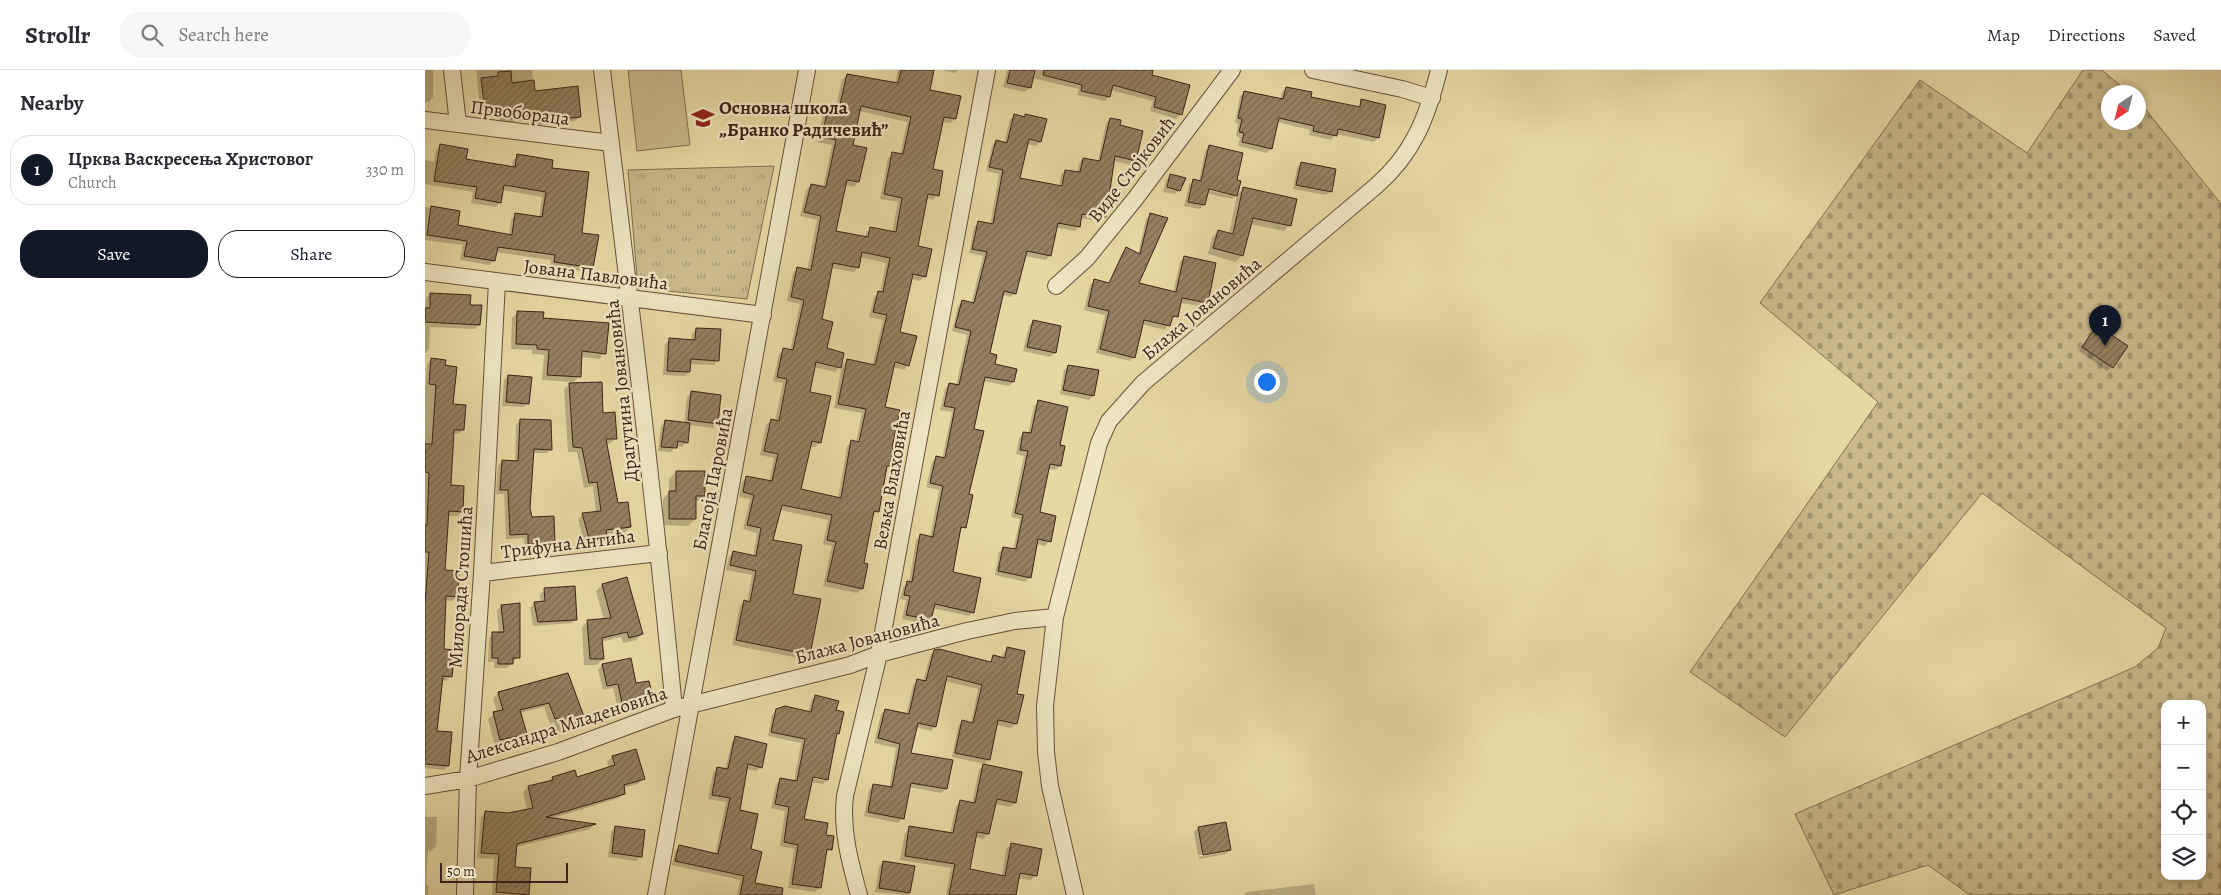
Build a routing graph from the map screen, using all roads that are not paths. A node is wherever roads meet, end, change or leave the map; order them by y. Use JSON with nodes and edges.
{"nodes":[{"id":1,"x":452,"y":70,"type":"edge"},
{"id":2,"x":602,"y":70,"type":"edge"},
{"id":3,"x":807,"y":70,"type":"edge"},
{"id":4,"x":987,"y":70,"type":"edge"},
{"id":5,"x":1232,"y":70,"type":"edge"},
{"id":6,"x":1313,"y":70,"type":"edge"},
{"id":7,"x":1439,"y":70,"type":"edge"},
{"id":8,"x":1432,"y":98,"type":"junction"},
{"id":9,"x":425,"y":120,"type":"edge"},
{"id":10,"x":458,"y":124,"type":"junction"},
{"id":11,"x":611,"y":143,"type":"junction"},
{"id":12,"x":425,"y":272,"type":"edge"},
{"id":13,"x":497,"y":282,"type":"junction"},
{"id":14,"x":1055,"y":286,"type":"dead end"},
{"id":15,"x":631,"y":298,"type":"junction"},
{"id":16,"x":763,"y":315,"type":"junction"},
{"id":17,"x":659,"y":553,"type":"junction"},
{"id":18,"x":482,"y":573,"type":"junction"},
{"id":19,"x":1055,"y":617,"type":"junction"},
{"id":20,"x":879,"y":654,"type":"junction"},
{"id":21,"x":690,"y":704,"type":"junction"},
{"id":22,"x":674,"y":709,"type":"junction"},
{"id":23,"x":468,"y":779,"type":"junction"},
{"id":24,"x":425,"y":786,"type":"edge"},
{"id":25,"x":465,"y":895,"type":"edge"},
{"id":26,"x":656,"y":895,"type":"edge"},
{"id":27,"x":859,"y":895,"type":"edge"},
{"id":28,"x":1075,"y":895,"type":"edge"}],
"edges":[{"from":1,"to":10,"type":"street"},
{"from":2,"to":11,"type":"street","name":"Драгутина Јовановића"},
{"from":3,"to":16,"type":"street","name":"Благоја Паровића"},
{"from":4,"to":20,"type":"street","name":"Вељка Влаховића"},
{"from":5,"to":14,"type":"street","name":"Виде Стојковић"},
{"from":6,"to":8,"type":"street"},
{"from":7,"to":8,"type":"street","name":"Блажа Јовановића"},
{"from":8,"to":19,"type":"street","name":"Блажа Јовановића"},
{"from":9,"to":10,"type":"street","name":"Првобораца"},
{"from":10,"to":11,"type":"street","name":"Првобораца"},
{"from":11,"to":15,"type":"street","name":"Драгутина Јовановића"},
{"from":12,"to":13,"type":"street","name":"Јована Павловића"},
{"from":13,"to":15,"type":"street","name":"Јована Павловића"},
{"from":13,"to":18,"type":"street","name":"Милорада Стошића"},
{"from":15,"to":16,"type":"street","name":"Јована Павловића"},
{"from":15,"to":17,"type":"street","name":"Драгутина Јовановића"},
{"from":16,"to":21,"type":"street","name":"Благоја Паровића"},
{"from":17,"to":18,"type":"street","name":"Трифуна Антића"},
{"from":17,"to":22,"type":"street","name":"Драгутина Јовановића"},
{"from":18,"to":23,"type":"street","name":"Милорада Стошића"},
{"from":19,"to":20,"type":"street","name":"Блажа Јовановића"},
{"from":19,"to":28,"type":"street","name":"Блажа Јовановића"},
{"from":20,"to":21,"type":"street","name":"Блажа Јовановића"},
{"from":20,"to":27,"type":"street","name":"Вељка Влаховића"},
{"from":21,"to":22,"type":"street","name":"Александра Младеновића"},
{"from":21,"to":26,"type":"street","name":"Благоја Паровића"},
{"from":22,"to":23,"type":"street","name":"Александра Младеновића"},
{"from":23,"to":24,"type":"street","name":"Александра Младеновића"},
{"from":23,"to":25,"type":"street","name":"Милорада Стошића"}]}
